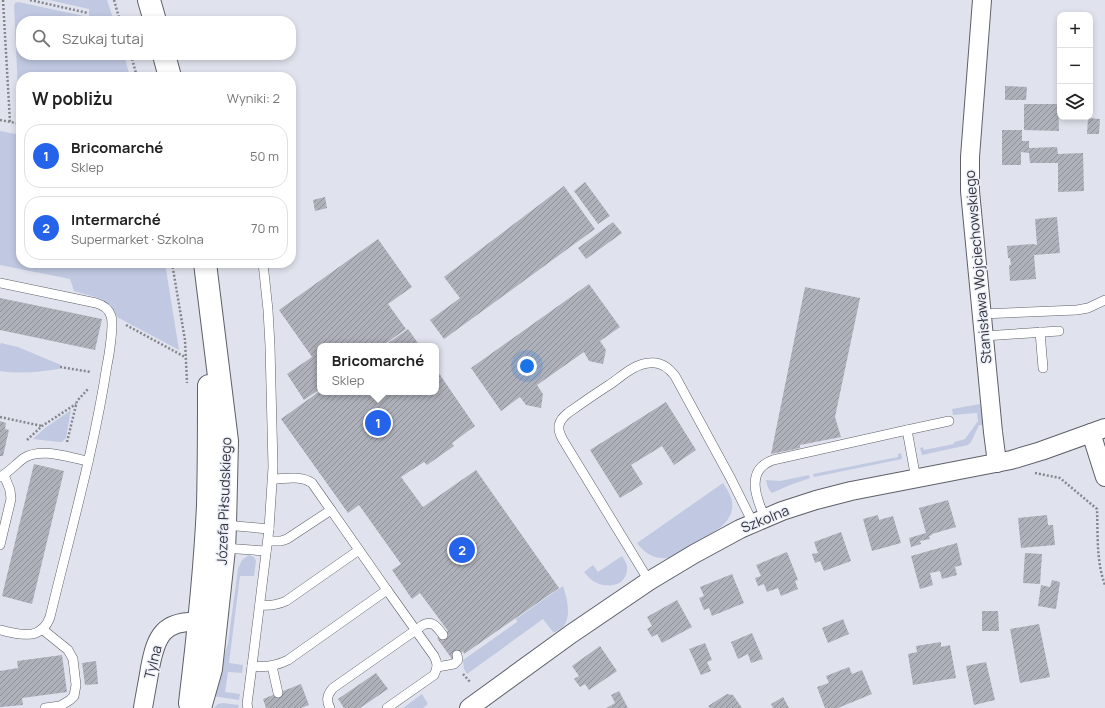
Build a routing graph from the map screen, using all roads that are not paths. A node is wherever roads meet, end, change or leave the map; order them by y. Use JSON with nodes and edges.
{"nodes":[{"id":1,"x":148,"y":0,"type":"edge"},
{"id":2,"x":982,"y":0,"type":"edge"},
{"id":3,"x":153,"y":16,"type":"edge"},
{"id":4,"x":165,"y":60,"type":"edge"},
{"id":5,"x":169,"y":72,"type":"edge"},
{"id":6,"x":206,"y":268,"type":"edge"},
{"id":7,"x":264,"y":268,"type":"edge"},
{"id":8,"x":0,"y":283,"type":"edge"},
{"id":9,"x":209,"y":293,"type":"junction"},
{"id":10,"x":1105,"y":300,"type":"edge"},
{"id":11,"x":981,"y":314,"type":"junction"},
{"id":12,"x":1058,"y":331,"type":"dead end"},
{"id":13,"x":1040,"y":332,"type":"junction"},
{"id":14,"x":984,"y":336,"type":"junction"},
{"id":15,"x":1043,"y":368,"type":"dead end"},
{"id":16,"x":949,"y":421,"type":"dead end"},
{"id":17,"x":908,"y":430,"type":"junction"},
{"id":18,"x":1098,"y":431,"type":"edge"},
{"id":19,"x":88,"y":461,"type":"junction"},
{"id":20,"x":997,"y":463,"type":"junction"},
{"id":21,"x":2,"y":476,"type":"edge"},
{"id":22,"x":1105,"y":477,"type":"edge"},
{"id":23,"x":273,"y":479,"type":"junction"},
{"id":24,"x":916,"y":479,"type":"junction"},
{"id":25,"x":331,"y":510,"type":"junction"},
{"id":26,"x":759,"y":521,"type":"junction"},
{"id":27,"x":225,"y":525,"type":"junction"},
{"id":28,"x":269,"y":529,"type":"junction"},
{"id":29,"x":206,"y":534,"type":"junction"},
{"id":30,"x":268,"y":541,"type":"junction"},
{"id":31,"x":0,"y":546,"type":"edge"},
{"id":32,"x":224,"y":549,"type":"junction"},
{"id":33,"x":359,"y":550,"type":"junction"},
{"id":34,"x":266,"y":552,"type":"junction"},
{"id":35,"x":649,"y":581,"type":"junction"},
{"id":36,"x":388,"y":590,"type":"junction"},
{"id":37,"x":260,"y":605,"type":"junction"},
{"id":38,"x":200,"y":622,"type":"junction"},
{"id":39,"x":42,"y":629,"type":"junction"},
{"id":40,"x":0,"y":630,"type":"edge"},
{"id":41,"x":415,"y":631,"type":"junction"},
{"id":42,"x":443,"y":635,"type":"dead end"},
{"id":43,"x":456,"y":660,"type":"road end"},
{"id":44,"x":252,"y":666,"type":"junction"},
{"id":45,"x":272,"y":666,"type":"junction"},
{"id":46,"x":437,"y":667,"type":"junction"},
{"id":47,"x":278,"y":693,"type":"dead end"},
{"id":48,"x":45,"y":708,"type":"edge"},
{"id":49,"x":143,"y":708,"type":"edge"},
{"id":50,"x":190,"y":708,"type":"edge"},
{"id":51,"x":200,"y":708,"type":"edge"},
{"id":52,"x":248,"y":708,"type":"edge"},
{"id":53,"x":330,"y":708,"type":"edge"},
{"id":54,"x":387,"y":708,"type":"edge"},
{"id":55,"x":468,"y":708,"type":"edge"}],
"edges":[{"from":1,"to":3,"type":"street"},
{"from":2,"to":11,"type":"street","name":"Stanisława Wojciechowskiego"},
{"from":4,"to":5,"type":"street"},
{"from":6,"to":9,"type":"street","name":"Józefa Piłsudskiego"},
{"from":7,"to":23,"type":"lane"},
{"from":8,"to":19,"type":"lane"},
{"from":9,"to":27,"type":"street","name":"Józefa Piłsudskiego"},
{"from":9,"to":29,"type":"street","name":"Józefa Piłsudskiego"},
{"from":10,"to":11,"type":"lane"},
{"from":11,"to":14,"type":"street","name":"Stanisława Wojciechowskiego"},
{"from":12,"to":13,"type":"lane"},
{"from":13,"to":14,"type":"lane"},
{"from":13,"to":15,"type":"lane"},
{"from":14,"to":20,"type":"street","name":"Stanisława Wojciechowskiego"},
{"from":16,"to":17,"type":"lane"},
{"from":17,"to":24,"type":"lane"},
{"from":17,"to":26,"type":"lane"},
{"from":18,"to":20,"type":"street","name":"Szkolna"},
{"from":18,"to":22,"type":"street"},
{"from":19,"to":21,"type":"lane"},
{"from":19,"to":39,"type":"lane"},
{"from":20,"to":24,"type":"street","name":"Szkolna"},
{"from":21,"to":31,"type":"lane"},
{"from":23,"to":25,"type":"lane"},
{"from":23,"to":28,"type":"lane"},
{"from":24,"to":26,"type":"street","name":"Szkolna"},
{"from":25,"to":30,"type":"lane"},
{"from":25,"to":33,"type":"lane"},
{"from":26,"to":35,"type":"street","name":"Szkolna"},
{"from":26,"to":35,"type":"lane"},
{"from":27,"to":28,"type":"lane"},
{"from":27,"to":29,"type":"lane"},
{"from":27,"to":32,"type":"street","name":"Józefa Piłsudskiego"},
{"from":28,"to":30,"type":"lane"},
{"from":29,"to":32,"type":"lane"},
{"from":29,"to":38,"type":"street","name":"Józefa Piłsudskiego"},
{"from":30,"to":34,"type":"lane"},
{"from":32,"to":34,"type":"lane"},
{"from":32,"to":51,"type":"street","name":"Józefa Piłsudskiego"},
{"from":33,"to":36,"type":"lane"},
{"from":33,"to":37,"type":"lane"},
{"from":34,"to":37,"type":"lane"},
{"from":35,"to":55,"type":"street","name":"Szkolna"},
{"from":36,"to":41,"type":"lane"},
{"from":36,"to":45,"type":"lane"},
{"from":37,"to":44,"type":"lane"},
{"from":38,"to":49,"type":"street","name":"Tylna"},
{"from":38,"to":50,"type":"street","name":"Józefa Piłsudskiego"},
{"from":39,"to":40,"type":"lane"},
{"from":39,"to":48,"type":"lane"},
{"from":41,"to":42,"type":"lane"},
{"from":41,"to":46,"type":"lane"},
{"from":41,"to":53,"type":"lane"},
{"from":43,"to":46,"type":"lane"},
{"from":44,"to":45,"type":"lane"},
{"from":44,"to":52,"type":"lane"},
{"from":45,"to":47,"type":"lane"},
{"from":46,"to":54,"type":"lane"}]}
